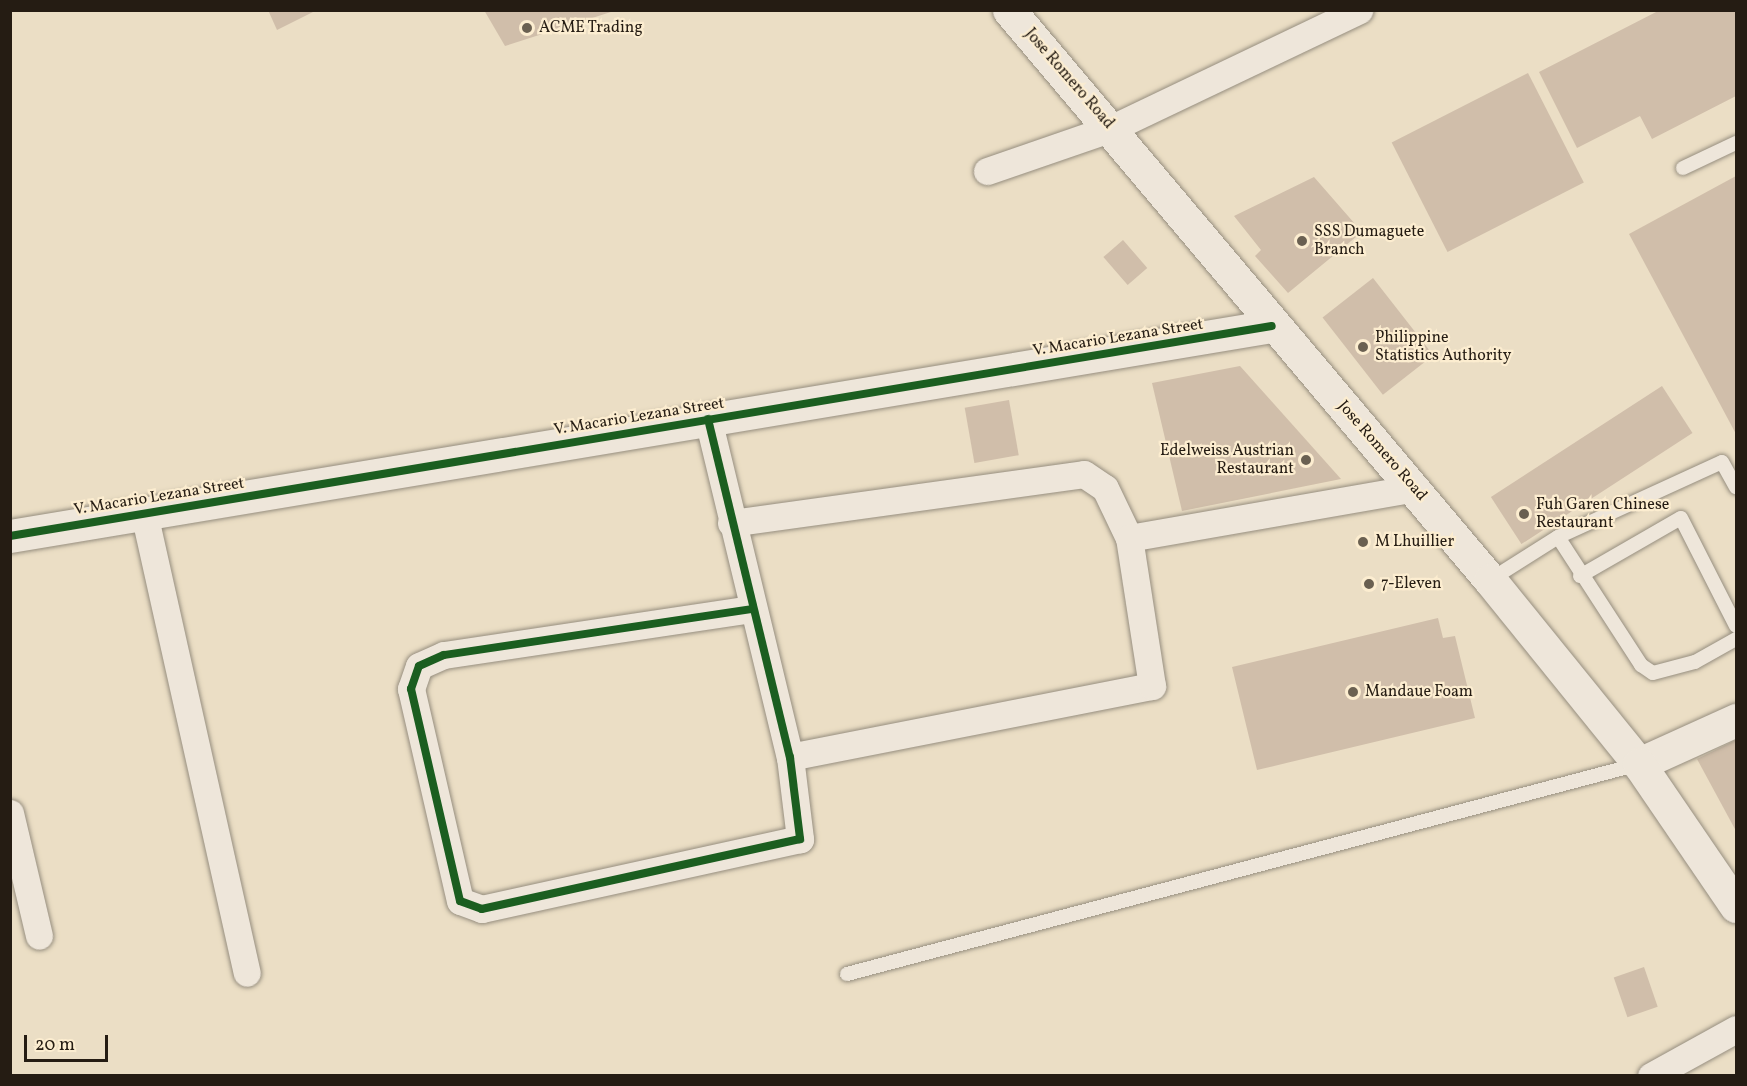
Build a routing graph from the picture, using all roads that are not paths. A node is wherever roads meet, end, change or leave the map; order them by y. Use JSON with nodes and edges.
{"nodes":[{"id":1,"x":1009,"y":10,"type":"edge"},
{"id":2,"x":1359,"y":10,"type":"edge"},
{"id":3,"x":1112,"y":128,"type":"junction"},
{"id":4,"x":1737,"y":143,"type":"edge"},
{"id":5,"x":1683,"y":168,"type":"dead end"},
{"id":6,"x":987,"y":171,"type":"dead end"},
{"id":7,"x":1272,"y":326,"type":"junction"},
{"id":8,"x":708,"y":419,"type":"junction"},
{"id":9,"x":1737,"y":487,"type":"edge"},
{"id":10,"x":1415,"y":488,"type":"junction"},
{"id":11,"x":144,"y":513,"type":"junction"},
{"id":12,"x":732,"y":524,"type":"junction"},
{"id":13,"x":10,"y":536,"type":"edge"},
{"id":14,"x":1558,"y":537,"type":"junction"},
{"id":15,"x":1129,"y":538,"type":"junction"},
{"id":16,"x":1580,"y":576,"type":"junction"},
{"id":17,"x":1490,"y":579,"type":"junction"},
{"id":18,"x":751,"y":609,"type":"junction"},
{"id":19,"x":1737,"y":626,"type":"edge"},
{"id":20,"x":1737,"y":639,"type":"edge"},
{"id":21,"x":1737,"y":720,"type":"edge"},
{"id":22,"x":790,"y":758,"type":"junction"},
{"id":23,"x":1639,"y":764,"type":"junction"},
{"id":24,"x":10,"y":813,"type":"edge"},
{"id":25,"x":1737,"y":906,"type":"edge"},
{"id":26,"x":39,"y":936,"type":"dead end"},
{"id":27,"x":247,"y":972,"type":"dead end"},
{"id":28,"x":847,"y":974,"type":"dead end"},
{"id":29,"x":1737,"y":1029,"type":"edge"},
{"id":30,"x":1651,"y":1076,"type":"edge"}],
"edges":[{"from":1,"to":3,"type":"street","name":"Jose Romero Road"},
{"from":2,"to":3,"type":"street"},
{"from":3,"to":6,"type":"street"},
{"from":3,"to":7,"type":"street","name":"Jose Romero Road"},
{"from":4,"to":5,"type":"lane"},
{"from":7,"to":8,"type":"street","name":"V. Macario Lezana Street"},
{"from":7,"to":10,"type":"street","name":"Jose Romero Road"},
{"from":8,"to":11,"type":"street","name":"V. Macario Lezana Street"},
{"from":8,"to":12,"type":"street"},
{"from":9,"to":14,"type":"lane"},
{"from":10,"to":15,"type":"street"},
{"from":10,"to":17,"type":"street","name":"Jose Romero Road"},
{"from":11,"to":13,"type":"street","name":"V. Macario Lezana Street"},
{"from":11,"to":27,"type":"street"},
{"from":12,"to":15,"type":"street"},
{"from":12,"to":18,"type":"street"},
{"from":14,"to":16,"type":"lane"},
{"from":14,"to":17,"type":"lane"},
{"from":15,"to":22,"type":"street"},
{"from":16,"to":19,"type":"lane"},
{"from":16,"to":20,"type":"lane"},
{"from":17,"to":23,"type":"street","name":"Jose Romero Road"},
{"from":18,"to":22,"type":"street"},
{"from":18,"to":22,"type":"street"},
{"from":21,"to":23,"type":"street"},
{"from":23,"to":25,"type":"street","name":"Jose Romero Road"},
{"from":23,"to":28,"type":"lane"},
{"from":24,"to":26,"type":"street"},
{"from":29,"to":30,"type":"street"}]}
